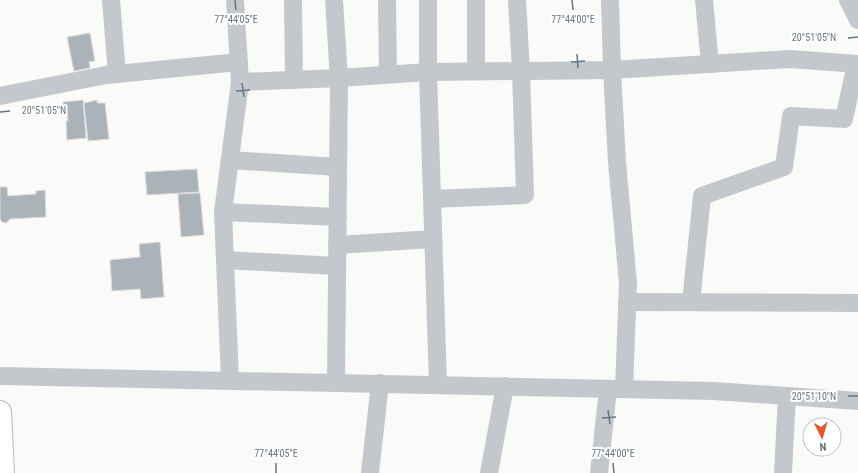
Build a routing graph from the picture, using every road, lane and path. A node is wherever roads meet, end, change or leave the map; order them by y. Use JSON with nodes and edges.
{"nodes":[{"id":1,"x":111,"y":0,"type":"edge"},
{"id":2,"x":235,"y":0,"type":"edge"},
{"id":3,"x":293,"y":0,"type":"edge"},
{"id":4,"x":334,"y":0,"type":"edge"},
{"id":5,"x":387,"y":0,"type":"edge"},
{"id":6,"x":428,"y":0,"type":"edge"},
{"id":7,"x":476,"y":0,"type":"edge"},
{"id":8,"x":517,"y":0,"type":"edge"},
{"id":9,"x":610,"y":0,"type":"edge"},
{"id":10,"x":704,"y":0,"type":"edge"},
{"id":11,"x":848,"y":0,"type":"edge"},
{"id":12,"x":858,"y":20,"type":"edge"},
{"id":13,"x":239,"y":62,"type":"junction"},
{"id":14,"x":710,"y":64,"type":"junction"},
{"id":15,"x":857,"y":64,"type":"edge"},
{"id":16,"x":521,"y":70,"type":"junction"},
{"id":17,"x":612,"y":70,"type":"junction"},
{"id":18,"x":476,"y":71,"type":"junction"},
{"id":19,"x":428,"y":72,"type":"junction"},
{"id":20,"x":117,"y":74,"type":"junction"},
{"id":21,"x":388,"y":74,"type":"junction"},
{"id":22,"x":339,"y":78,"type":"junction"},
{"id":23,"x":294,"y":80,"type":"junction"},
{"id":24,"x":240,"y":82,"type":"junction"},
{"id":25,"x":0,"y":96,"type":"edge"},
{"id":26,"x":230,"y":160,"type":"junction"},
{"id":27,"x":338,"y":167,"type":"junction"},
{"id":28,"x":432,"y":199,"type":"junction"},
{"id":29,"x":223,"y":212,"type":"junction"},
{"id":30,"x":338,"y":217,"type":"junction"},
{"id":31,"x":433,"y":239,"type":"junction"},
{"id":32,"x":337,"y":245,"type":"junction"},
{"id":33,"x":225,"y":260,"type":"junction"},
{"id":34,"x":337,"y":266,"type":"junction"},
{"id":35,"x":627,"y":302,"type":"junction"},
{"id":36,"x":691,"y":302,"type":"junction"},
{"id":37,"x":858,"y":303,"type":"edge"},
{"id":38,"x":0,"y":376,"type":"edge"},
{"id":39,"x":230,"y":380,"type":"junction"},
{"id":40,"x":336,"y":382,"type":"junction"},
{"id":41,"x":380,"y":383,"type":"junction"},
{"id":42,"x":438,"y":384,"type":"junction"},
{"id":43,"x":505,"y":386,"type":"junction"},
{"id":44,"x":616,"y":389,"type":"junction"},
{"id":45,"x":787,"y":396,"type":"junction"},
{"id":46,"x":858,"y":401,"type":"edge"},
{"id":47,"x":0,"y":412,"type":"edge"},
{"id":48,"x":3,"y":473,"type":"edge"},
{"id":49,"x":370,"y":473,"type":"edge"},
{"id":50,"x":489,"y":473,"type":"edge"},
{"id":51,"x":599,"y":473,"type":"edge"},
{"id":52,"x":783,"y":473,"type":"edge"}],
"edges":[{"from":1,"to":20,"type":"street"},
{"from":2,"to":13,"type":"street"},
{"from":3,"to":23,"type":"street"},
{"from":4,"to":22,"type":"street"},
{"from":5,"to":21,"type":"street"},
{"from":6,"to":19,"type":"street"},
{"from":7,"to":18,"type":"street"},
{"from":8,"to":16,"type":"street"},
{"from":9,"to":17,"type":"street"},
{"from":10,"to":14,"type":"street"},
{"from":11,"to":12,"type":"street"},
{"from":13,"to":20,"type":"street"},
{"from":13,"to":24,"type":"street"},
{"from":14,"to":15,"type":"street"},
{"from":14,"to":17,"type":"street"},
{"from":15,"to":36,"type":"street"},
{"from":16,"to":17,"type":"street"},
{"from":16,"to":18,"type":"street"},
{"from":16,"to":28,"type":"street"},
{"from":17,"to":35,"type":"street"},
{"from":18,"to":19,"type":"street"},
{"from":19,"to":21,"type":"street"},
{"from":19,"to":28,"type":"street"},
{"from":20,"to":25,"type":"street"},
{"from":21,"to":22,"type":"street"},
{"from":22,"to":23,"type":"street"},
{"from":22,"to":27,"type":"street"},
{"from":23,"to":24,"type":"street"},
{"from":24,"to":26,"type":"street"},
{"from":26,"to":27,"type":"street"},
{"from":26,"to":29,"type":"street"},
{"from":27,"to":30,"type":"street"},
{"from":28,"to":31,"type":"street"},
{"from":29,"to":30,"type":"street"},
{"from":29,"to":33,"type":"street"},
{"from":30,"to":32,"type":"street"},
{"from":31,"to":32,"type":"street"},
{"from":31,"to":42,"type":"street"},
{"from":32,"to":34,"type":"street"},
{"from":33,"to":34,"type":"street"},
{"from":33,"to":39,"type":"street"},
{"from":34,"to":40,"type":"street"},
{"from":35,"to":36,"type":"street"},
{"from":35,"to":44,"type":"street"},
{"from":36,"to":37,"type":"street"},
{"from":38,"to":39,"type":"street"},
{"from":39,"to":40,"type":"street"},
{"from":40,"to":41,"type":"street"},
{"from":41,"to":42,"type":"street"},
{"from":41,"to":49,"type":"street"},
{"from":42,"to":43,"type":"street"},
{"from":43,"to":44,"type":"street"},
{"from":43,"to":50,"type":"street"},
{"from":44,"to":45,"type":"street"},
{"from":44,"to":51,"type":"street"},
{"from":45,"to":46,"type":"street"},
{"from":45,"to":52,"type":"street"},
{"from":47,"to":48,"type":"street"}]}
